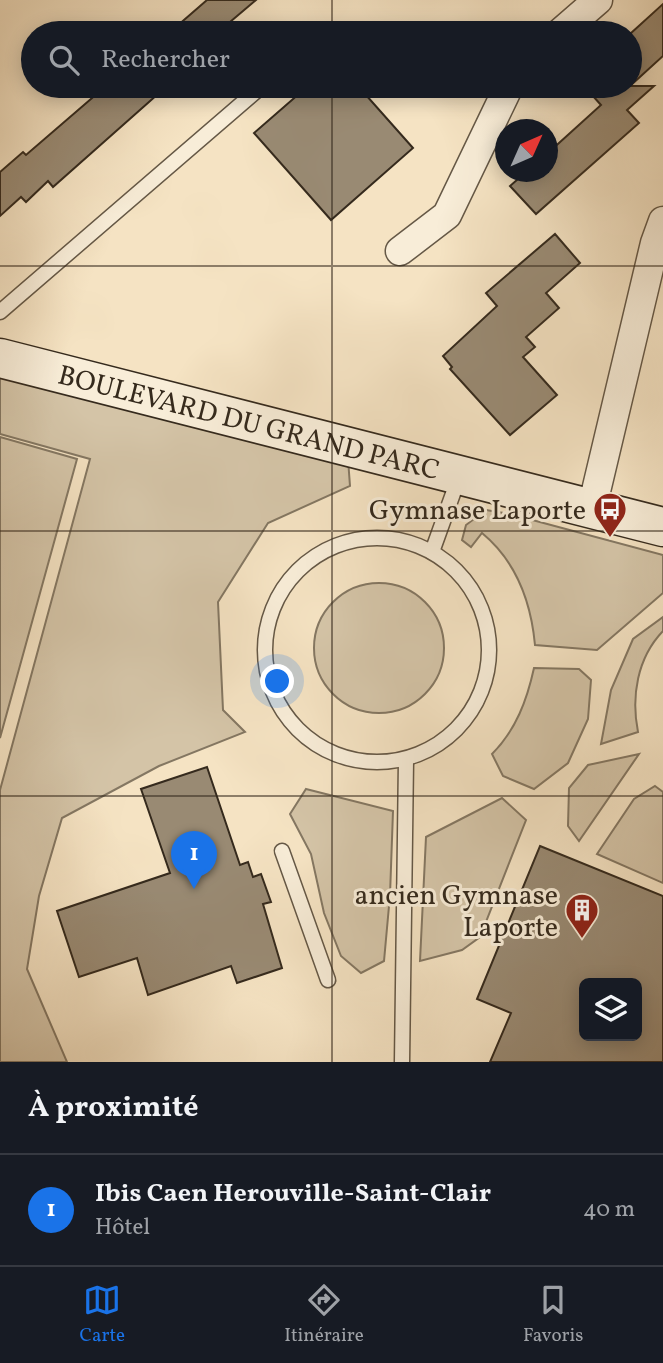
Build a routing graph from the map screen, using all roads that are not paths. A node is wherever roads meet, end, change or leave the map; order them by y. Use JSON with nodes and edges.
{"nodes":[{"id":1,"x":598,"y":0,"type":"edge"},
{"id":2,"x":574,"y":21,"type":"edge"},
{"id":3,"x":248,"y":98,"type":"edge"},
{"id":4,"x":503,"y":98,"type":"edge"},
{"id":5,"x":663,"y":221,"type":"edge"},
{"id":6,"x":400,"y":251,"type":"dead end"},
{"id":7,"x":0,"y":312,"type":"edge"},
{"id":8,"x":0,"y":358,"type":"edge"},
{"id":9,"x":460,"y":475,"type":"junction"},
{"id":10,"x":592,"y":508,"type":"junction"},
{"id":11,"x":663,"y":527,"type":"edge"},
{"id":12,"x":432,"y":552,"type":"junction"},
{"id":13,"x":406,"y":760,"type":"junction"},
{"id":14,"x":282,"y":851,"type":"dead end"},
{"id":15,"x":328,"y":980,"type":"dead end"},
{"id":16,"x":402,"y":1062,"type":"edge"}],
"edges":[{"from":1,"to":2,"type":"street"},
{"from":3,"to":7,"type":"lane"},
{"from":4,"to":6,"type":"street"},
{"from":5,"to":10,"type":"street"},
{"from":8,"to":9,"type":"street","name":"BOULEVARD DU GRAND PARC"},
{"from":9,"to":10,"type":"street","name":"BOULEVARD DU GRAND PARC"},
{"from":9,"to":12,"type":"lane"},
{"from":10,"to":11,"type":"street","name":"BOULEVARD DU GRAND PARC"},
{"from":12,"to":13,"type":"lane"},
{"from":12,"to":13,"type":"lane"},
{"from":13,"to":16,"type":"lane"},
{"from":14,"to":15,"type":"lane"}]}
